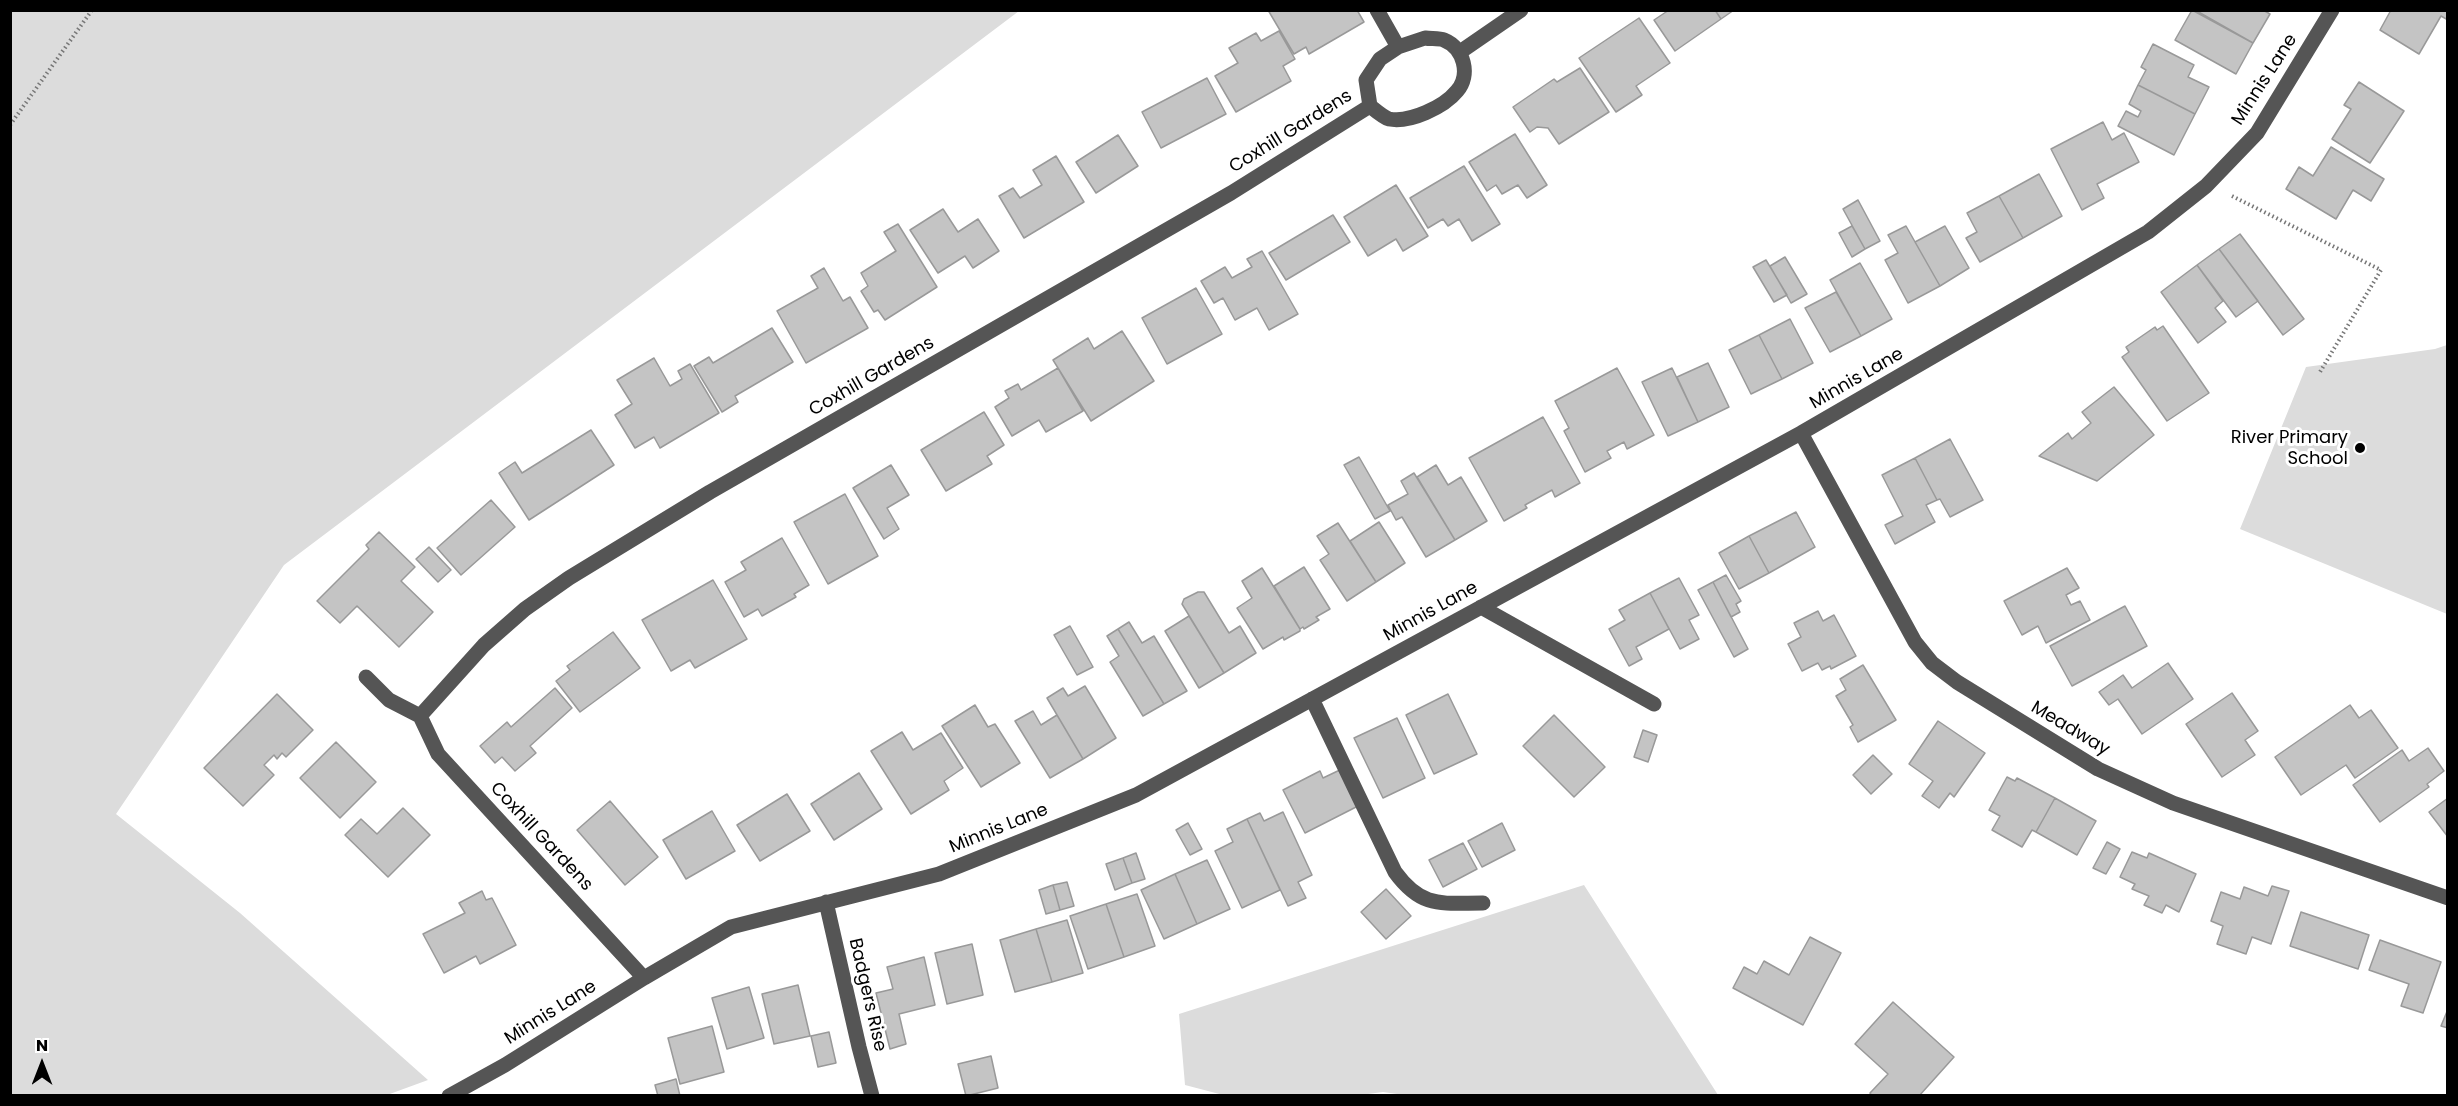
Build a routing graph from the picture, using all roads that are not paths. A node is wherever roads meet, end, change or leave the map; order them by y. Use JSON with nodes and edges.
{"nodes":[{"id":1,"x":1377,"y":10,"type":"edge"},
{"id":2,"x":1521,"y":10,"type":"edge"},
{"id":3,"x":2332,"y":10,"type":"edge"},
{"id":4,"x":1398,"y":48,"type":"junction"},
{"id":5,"x":1460,"y":52,"type":"junction"},
{"id":6,"x":1370,"y":106,"type":"junction"},
{"id":7,"x":1802,"y":433,"type":"junction"},
{"id":8,"x":1481,"y":607,"type":"junction"},
{"id":9,"x":366,"y":677,"type":"dead end"},
{"id":10,"x":1312,"y":699,"type":"junction"},
{"id":11,"x":1654,"y":704,"type":"dead end"},
{"id":12,"x":420,"y":716,"type":"junction"},
{"id":13,"x":2448,"y":898,"type":"edge"},
{"id":14,"x":826,"y":902,"type":"junction"},
{"id":15,"x":1484,"y":903,"type":"dead end"},
{"id":16,"x":644,"y":978,"type":"junction"},
{"id":17,"x":449,"y":1095,"type":"edge"},
{"id":18,"x":872,"y":1095,"type":"edge"}],
"edges":[{"from":1,"to":4,"type":"street"},
{"from":2,"to":5,"type":"street"},
{"from":3,"to":7,"type":"street","name":"Minnis Lane"},
{"from":4,"to":5,"type":"street","name":"Coxhill Gardens"},
{"from":4,"to":6,"type":"street","name":"Coxhill Gardens"},
{"from":5,"to":6,"type":"street","name":"Coxhill Gardens"},
{"from":6,"to":12,"type":"street","name":"Coxhill Gardens"},
{"from":7,"to":8,"type":"street","name":"Minnis Lane"},
{"from":7,"to":13,"type":"street","name":"Meadway"},
{"from":8,"to":10,"type":"street","name":"Minnis Lane"},
{"from":8,"to":11,"type":"street"},
{"from":9,"to":12,"type":"street"},
{"from":10,"to":14,"type":"street","name":"Minnis Lane"},
{"from":10,"to":15,"type":"street"},
{"from":12,"to":16,"type":"street","name":"Coxhill Gardens"},
{"from":14,"to":16,"type":"street","name":"Minnis Lane"},
{"from":14,"to":18,"type":"street","name":"Badgers Rise"},
{"from":16,"to":17,"type":"street","name":"Minnis Lane"}]}
